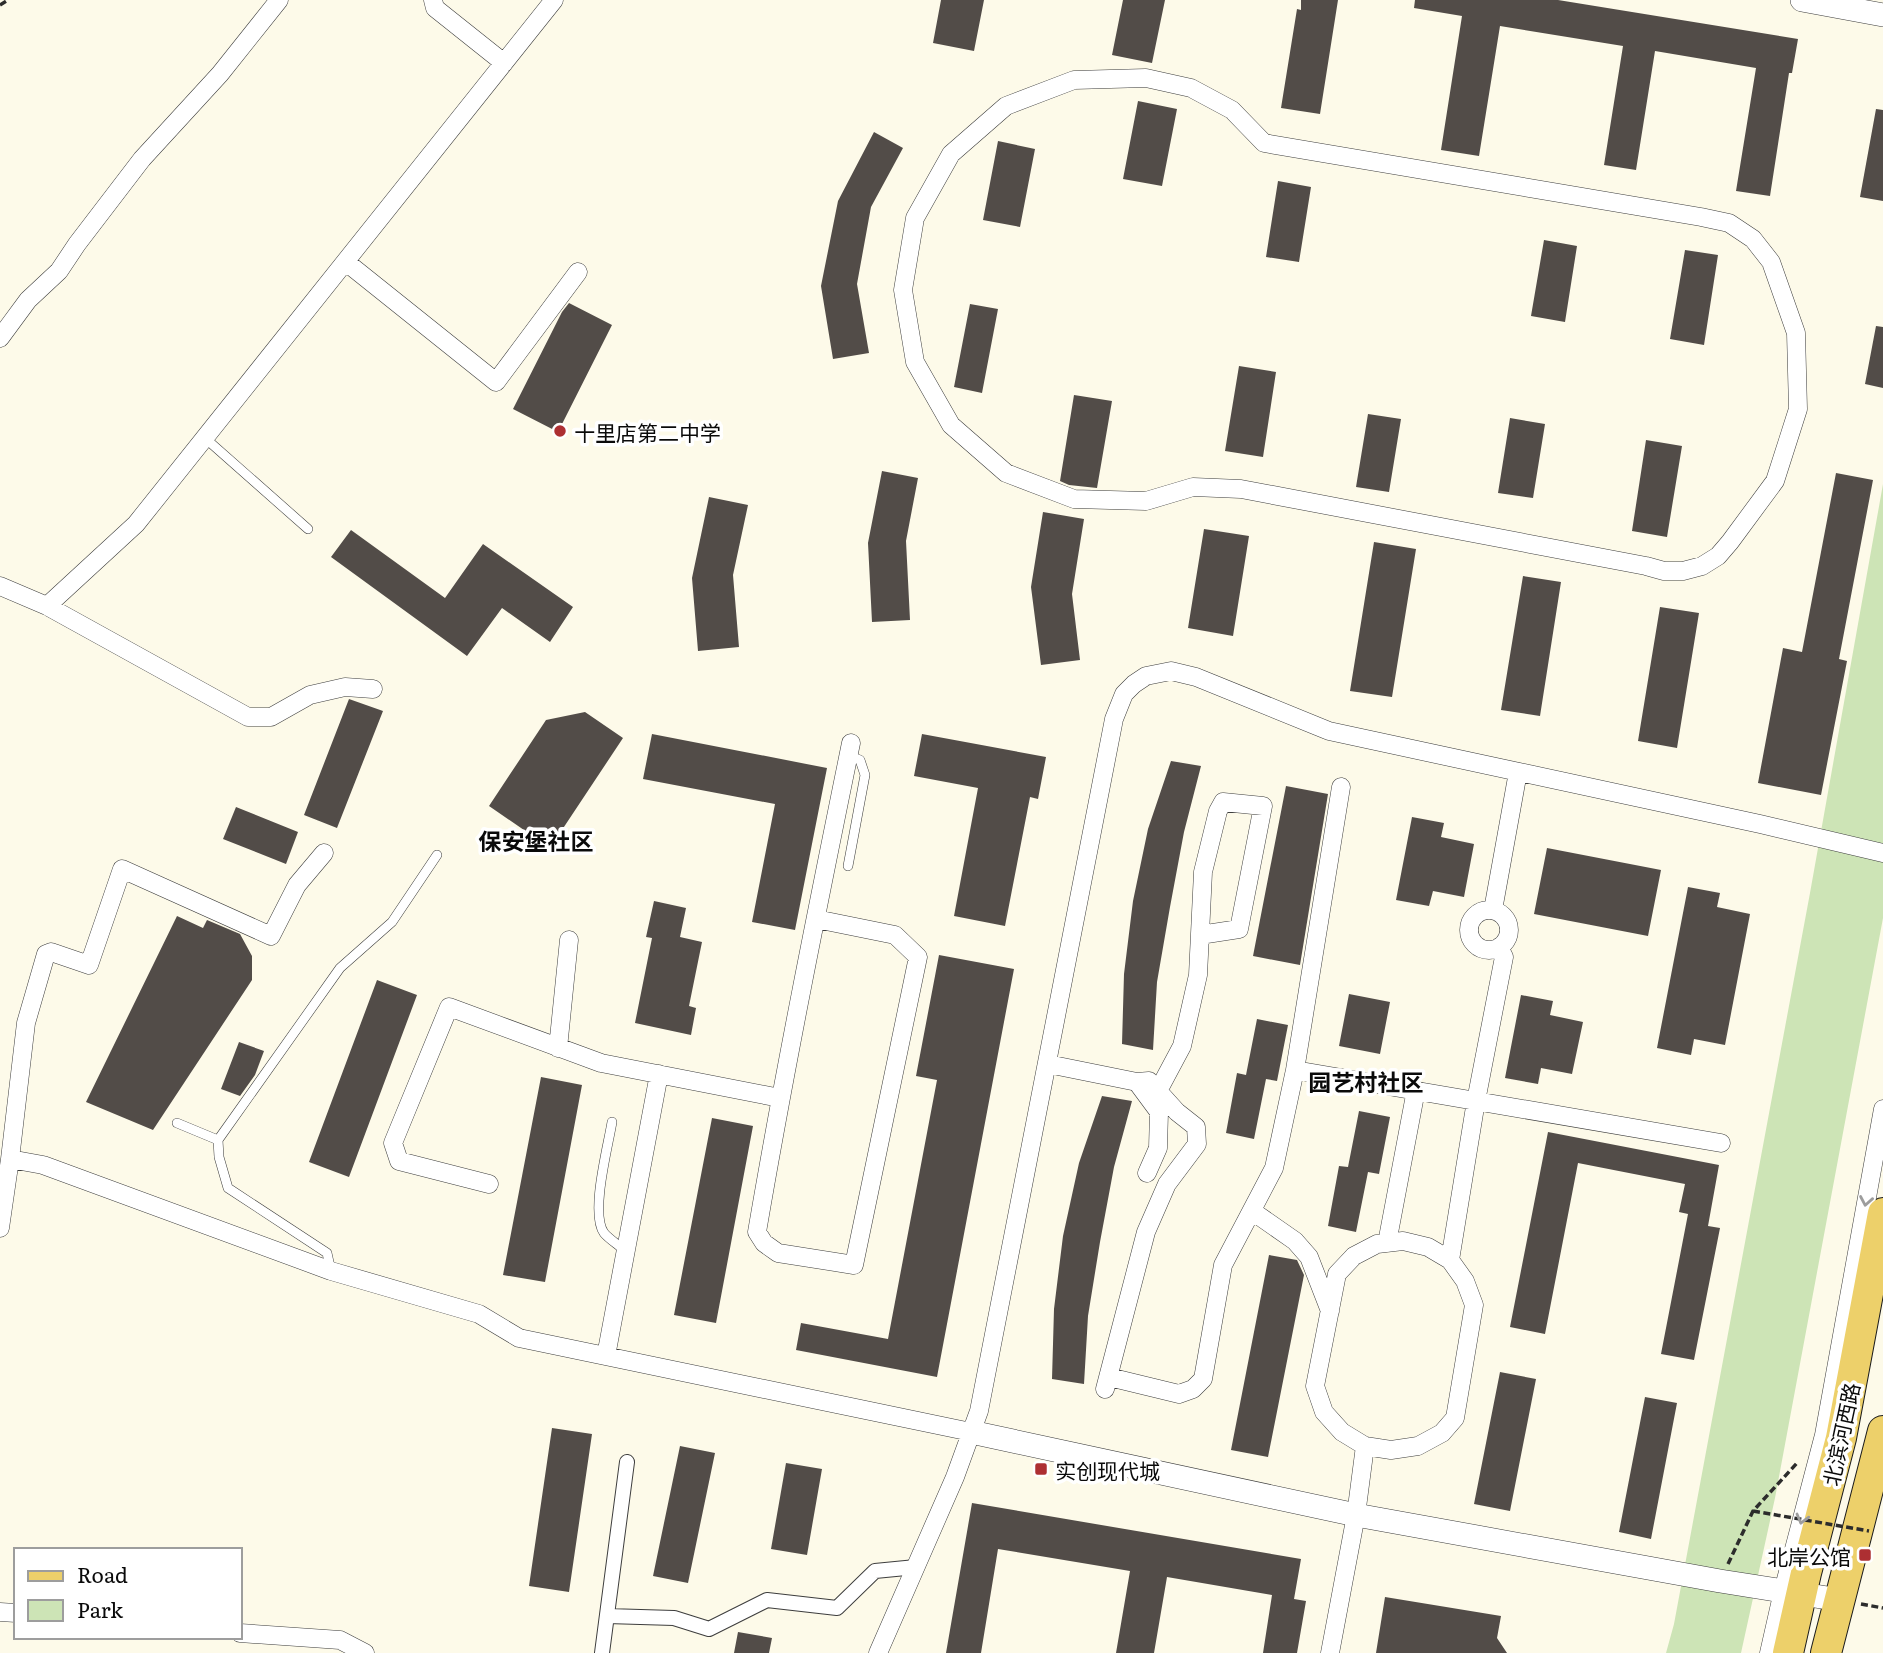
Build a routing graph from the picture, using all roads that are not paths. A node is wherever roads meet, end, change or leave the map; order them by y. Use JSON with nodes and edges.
{"nodes":[{"id":1,"x":279,"y":0,"type":"edge"},
{"id":2,"x":433,"y":0,"type":"edge"},
{"id":3,"x":554,"y":0,"type":"edge"},
{"id":4,"x":1801,"y":0,"type":"edge"},
{"id":5,"x":1883,"y":15,"type":"edge"},
{"id":6,"x":504,"y":63,"type":"junction"},
{"id":7,"x":346,"y":262,"type":"junction"},
{"id":8,"x":578,"y":272,"type":"dead end"},
{"id":9,"x":0,"y":338,"type":"edge"},
{"id":10,"x":205,"y":438,"type":"junction"},
{"id":11,"x":308,"y":529,"type":"dead end"},
{"id":12,"x":1646,"y":566,"type":"joint"},
{"id":13,"x":0,"y":586,"type":"edge"},
{"id":14,"x":47,"y":606,"type":"junction"},
{"id":15,"x":373,"y":689,"type":"dead end"},
{"id":16,"x":849,"y":749,"type":"joint"},
{"id":17,"x":1518,"y":772,"type":"junction"},
{"id":18,"x":1341,"y":787,"type":"dead end"},
{"id":19,"x":324,"y":853,"type":"dead end"},
{"id":20,"x":1883,"y":853,"type":"edge"},
{"id":21,"x":437,"y":855,"type":"dead end"},
{"id":22,"x":848,"y":866,"type":"dead end"},
{"id":23,"x":1493,"y":910,"type":"junction"},
{"id":24,"x":816,"y":919,"type":"junction"},
{"id":25,"x":1200,"y":934,"type":"junction"},
{"id":26,"x":569,"y":940,"type":"dead end"},
{"id":27,"x":1499,"y":947,"type":"junction"},
{"id":28,"x":558,"y":1048,"type":"junction"},
{"id":29,"x":1048,"y":1064,"type":"junction"},
{"id":30,"x":1295,"y":1070,"type":"junction"},
{"id":31,"x":659,"y":1074,"type":"junction"},
{"id":32,"x":1137,"y":1082,"type":"junction"},
{"id":33,"x":1416,"y":1090,"type":"junction"},
{"id":34,"x":1158,"y":1091,"type":"junction"},
{"id":35,"x":780,"y":1098,"type":"junction"},
{"id":36,"x":1476,"y":1101,"type":"junction"},
{"id":37,"x":1883,"y":1109,"type":"edge"},
{"id":38,"x":177,"y":1122,"type":"dead end"},
{"id":39,"x":612,"y":1122,"type":"dead end"},
{"id":40,"x":218,"y":1140,"type":"junction"},
{"id":41,"x":1721,"y":1143,"type":"dead end"},
{"id":42,"x":10,"y":1159,"type":"junction"},
{"id":43,"x":1147,"y":1173,"type":"dead end"},
{"id":44,"x":489,"y":1184,"type":"dead end"},
{"id":45,"x":1252,"y":1211,"type":"junction"},
{"id":46,"x":1883,"y":1213,"type":"edge"},
{"id":47,"x":0,"y":1228,"type":"edge"},
{"id":48,"x":1387,"y":1243,"type":"junction"},
{"id":49,"x":625,"y":1251,"type":"junction"},
{"id":50,"x":1450,"y":1260,"type":"junction"},
{"id":51,"x":331,"y":1271,"type":"junction"},
{"id":52,"x":1330,"y":1311,"type":"junction"},
{"id":53,"x":606,"y":1356,"type":"junction"},
{"id":54,"x":1883,"y":1431,"type":"edge"},
{"id":55,"x":971,"y":1432,"type":"junction"},
{"id":56,"x":1365,"y":1446,"type":"junction"},
{"id":57,"x":627,"y":1462,"type":"dead end"},
{"id":58,"x":1356,"y":1515,"type":"junction"},
{"id":59,"x":916,"y":1567,"type":"junction"},
{"id":60,"x":1792,"y":1592,"type":"junction"},
{"id":61,"x":1840,"y":1600,"type":"junction"},
{"id":62,"x":607,"y":1616,"type":"junction"},
{"id":63,"x":242,"y":1633,"type":"edge"},
{"id":64,"x":365,"y":1653,"type":"edge"},
{"id":65,"x":602,"y":1653,"type":"edge"},
{"id":66,"x":878,"y":1653,"type":"edge"},
{"id":67,"x":1330,"y":1653,"type":"edge"},
{"id":68,"x":1769,"y":1653,"type":"edge"},
{"id":69,"x":1787,"y":1653,"type":"edge"},
{"id":70,"x":1818,"y":1653,"type":"edge"},
{"id":71,"x":1826,"y":1653,"type":"edge"}],
"edges":[{"from":1,"to":9,"type":"street"},
{"from":2,"to":6,"type":"street"},
{"from":3,"to":6,"type":"street"},
{"from":4,"to":5,"type":"street"},
{"from":6,"to":7,"type":"street"},
{"from":7,"to":8,"type":"street"},
{"from":7,"to":10,"type":"street"},
{"from":10,"to":11,"type":"lane"},
{"from":10,"to":14,"type":"street"},
{"from":12,"to":12,"type":"street"},
{"from":13,"to":14,"type":"street"},
{"from":14,"to":15,"type":"street"},
{"from":16,"to":22,"type":"lane"},
{"from":16,"to":24,"type":"street"},
{"from":17,"to":20,"type":"street"},
{"from":17,"to":23,"type":"street"},
{"from":17,"to":29,"type":"street"},
{"from":18,"to":30,"type":"street"},
{"from":19,"to":42,"type":"street"},
{"from":21,"to":40,"type":"lane"},
{"from":23,"to":27,"type":"street"},
{"from":23,"to":27,"type":"street"},
{"from":24,"to":35,"type":"street"},
{"from":24,"to":35,"type":"street"},
{"from":25,"to":25,"type":"street"},
{"from":25,"to":34,"type":"street"},
{"from":26,"to":28,"type":"street"},
{"from":27,"to":36,"type":"street"},
{"from":28,"to":31,"type":"street"},
{"from":28,"to":44,"type":"street"},
{"from":29,"to":32,"type":"street"},
{"from":29,"to":55,"type":"street"},
{"from":30,"to":33,"type":"street"},
{"from":30,"to":45,"type":"street"},
{"from":31,"to":35,"type":"street"},
{"from":31,"to":49,"type":"street"},
{"from":32,"to":34,"type":"street"},
{"from":32,"to":43,"type":"street"},
{"from":33,"to":36,"type":"street"},
{"from":33,"to":48,"type":"street"},
{"from":34,"to":45,"type":"street"},
{"from":36,"to":41,"type":"street"},
{"from":36,"to":50,"type":"street"},
{"from":37,"to":60,"type":"street","one_way":true},
{"from":38,"to":40,"type":"lane"},
{"from":39,"to":49,"type":"lane"},
{"from":40,"to":51,"type":"lane"},
{"from":42,"to":47,"type":"street"},
{"from":42,"to":51,"type":"street"},
{"from":45,"to":52,"type":"street"},
{"from":46,"to":60,"type":"main road","name":"北滨河西路"},
{"from":48,"to":50,"type":"street"},
{"from":48,"to":52,"type":"street"},
{"from":49,"to":53,"type":"street"},
{"from":50,"to":56,"type":"street"},
{"from":51,"to":53,"type":"street"},
{"from":52,"to":56,"type":"street"},
{"from":53,"to":55,"type":"street"},
{"from":54,"to":61,"type":"main road","name":"北滨河西路"},
{"from":55,"to":58,"type":"street"},
{"from":55,"to":59,"type":"street"},
{"from":56,"to":58,"type":"street"},
{"from":57,"to":62,"type":"street"},
{"from":58,"to":60,"type":"street"},
{"from":58,"to":67,"type":"street"},
{"from":59,"to":62,"type":"street"},
{"from":59,"to":66,"type":"street"},
{"from":60,"to":61,"type":"street"},
{"from":60,"to":68,"type":"street"},
{"from":60,"to":69,"type":"main road","name":"北滨河西路"},
{"from":60,"to":70,"type":"main road"},
{"from":61,"to":71,"type":"main road","name":"北滨河西路"},
{"from":62,"to":65,"type":"street"},
{"from":63,"to":64,"type":"street"}]}
